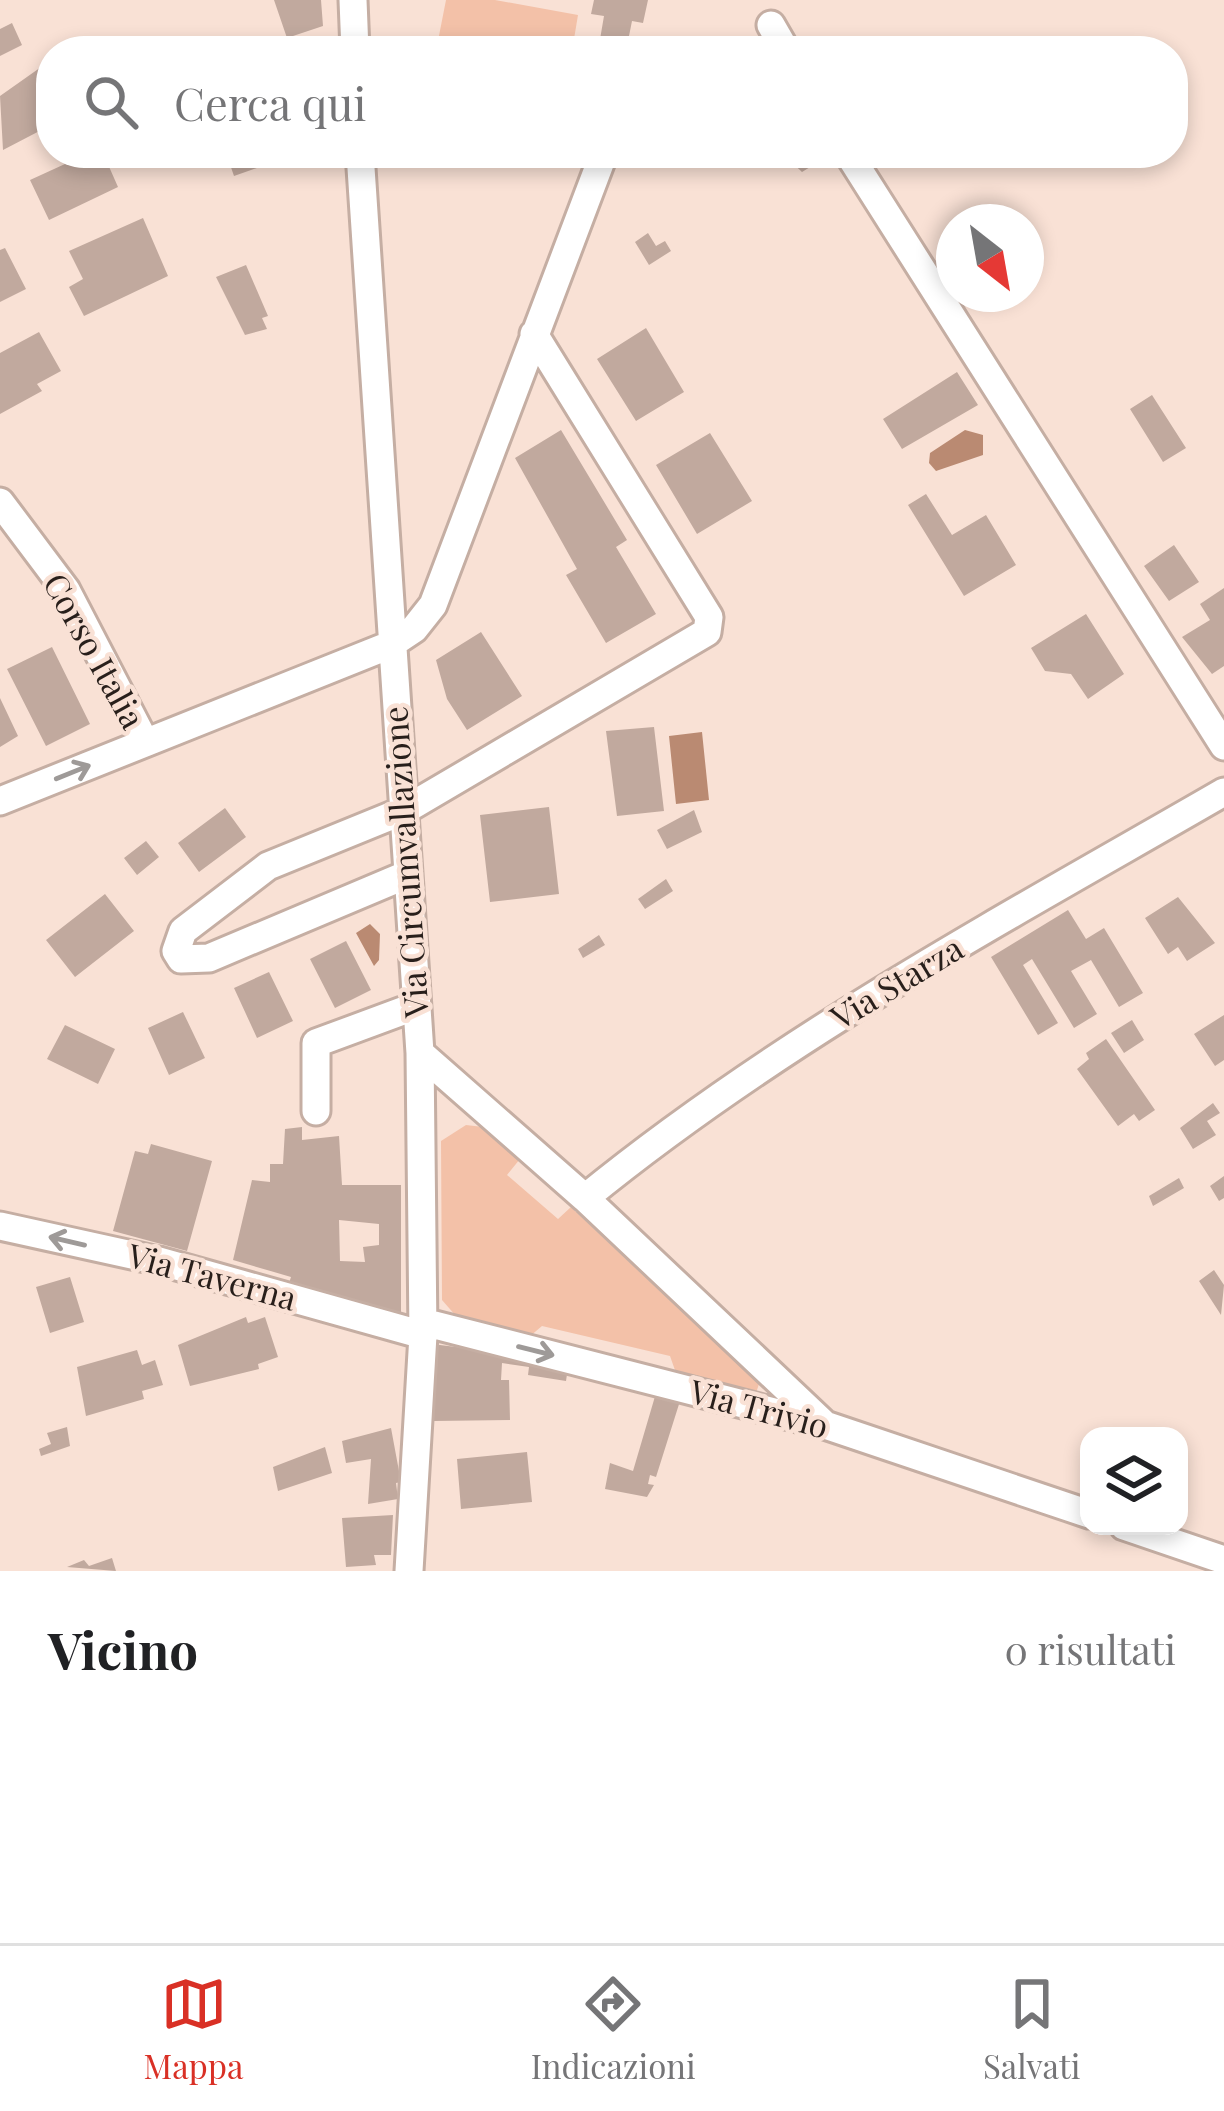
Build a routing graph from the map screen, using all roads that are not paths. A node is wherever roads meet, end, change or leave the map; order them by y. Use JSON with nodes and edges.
{"nodes":[{"id":1,"x":353,"y":0,"type":"edge"},
{"id":2,"x":771,"y":25,"type":"dead end"},
{"id":3,"x":354,"y":36,"type":"edge"},
{"id":4,"x":777,"y":36,"type":"edge"},
{"id":5,"x":360,"y":168,"type":"edge"},
{"id":6,"x":598,"y":168,"type":"edge"},
{"id":7,"x":858,"y":168,"type":"edge"},
{"id":8,"x":534,"y":334,"type":"junction"},
{"id":9,"x":0,"y":502,"type":"edge"},
{"id":10,"x":390,"y":645,"type":"junction"},
{"id":11,"x":146,"y":742,"type":"junction"},
{"id":12,"x":1224,"y":746,"type":"edge"},
{"id":13,"x":1224,"y":792,"type":"edge"},
{"id":14,"x":0,"y":801,"type":"edge"},
{"id":15,"x":403,"y":811,"type":"junction"},
{"id":16,"x":406,"y":875,"type":"junction"},
{"id":17,"x":416,"y":1006,"type":"junction"},
{"id":18,"x":420,"y":1053,"type":"junction"},
{"id":19,"x":316,"y":1111,"type":"dead end"},
{"id":20,"x":586,"y":1198,"type":"junction"},
{"id":21,"x":0,"y":1226,"type":"edge"},
{"id":22,"x":423,"y":1328,"type":"junction"},
{"id":23,"x":825,"y":1425,"type":"junction"},
{"id":24,"x":1080,"y":1511,"type":"edge"},
{"id":25,"x":1150,"y":1535,"type":"edge"},
{"id":26,"x":1224,"y":1560,"type":"edge"},
{"id":27,"x":409,"y":1571,"type":"edge"}],
"edges":[{"from":1,"to":3,"type":"street"},
{"from":2,"to":4,"type":"street"},
{"from":5,"to":10,"type":"street","name":"Via Circumvallazione"},
{"from":6,"to":8,"type":"street"},
{"from":7,"to":12,"type":"street"},
{"from":8,"to":10,"type":"street"},
{"from":8,"to":15,"type":"street"},
{"from":9,"to":11,"type":"street","name":"Corso Italia"},
{"from":10,"to":11,"type":"street"},
{"from":10,"to":15,"type":"street","name":"Via Circumvallazione"},
{"from":14,"to":11,"type":"street","one_way":true},
{"from":13,"to":20,"type":"street","name":"Via Starza"},
{"from":15,"to":16,"type":"street","name":"Via Circumvallazione"},
{"from":15,"to":16,"type":"street"},
{"from":16,"to":17,"type":"street","name":"Via Circumvallazione"},
{"from":17,"to":18,"type":"street","name":"Via Circumvallazione"},
{"from":17,"to":19,"type":"street"},
{"from":18,"to":20,"type":"street"},
{"from":18,"to":22,"type":"street","name":"Via Circumvallazione"},
{"from":20,"to":23,"type":"street"},
{"from":22,"to":21,"type":"street","name":"Via Taverna","one_way":true},
{"from":22,"to":23,"type":"street","name":"Via Trivio","one_way":true},
{"from":22,"to":27,"type":"street","name":"Via Circumvallazione"},
{"from":23,"to":24,"type":"street","name":"Via Trivio"},
{"from":25,"to":26,"type":"street"}]}
